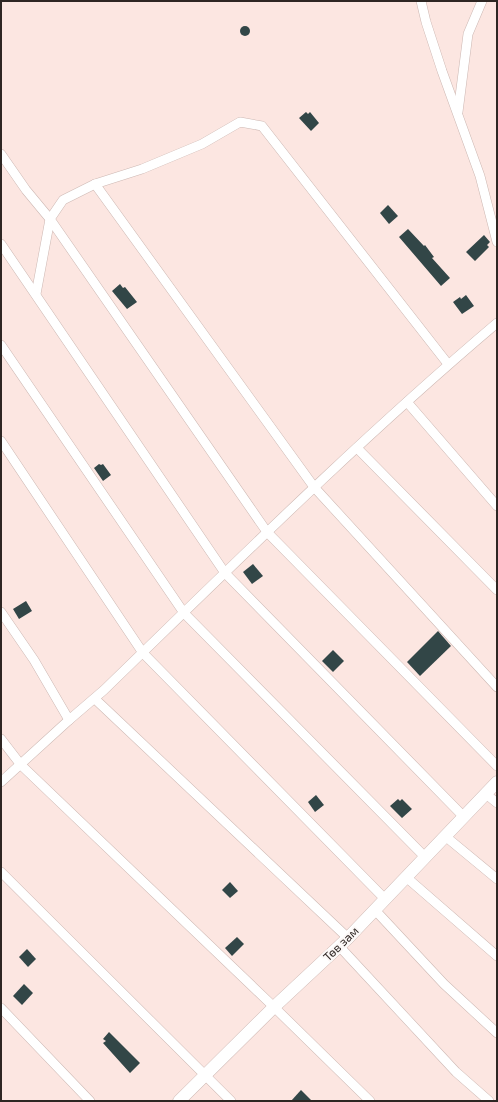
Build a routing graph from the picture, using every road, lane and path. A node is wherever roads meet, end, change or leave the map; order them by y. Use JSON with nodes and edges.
{"nodes":[{"id":1,"x":421,"y":1,"type":"edge"},
{"id":2,"x":482,"y":1,"type":"edge"},
{"id":3,"x":458,"y":114,"type":"junction"},
{"id":4,"x":1,"y":154,"type":"edge"},
{"id":5,"x":95,"y":184,"type":"junction"},
{"id":6,"x":50,"y":219,"type":"junction"},
{"id":7,"x":497,"y":242,"type":"edge"},
{"id":8,"x":1,"y":244,"type":"edge"},
{"id":9,"x":36,"y":294,"type":"junction"},
{"id":10,"x":497,"y":323,"type":"edge"},
{"id":11,"x":1,"y":345,"type":"edge"},
{"id":12,"x":448,"y":364,"type":"junction"},
{"id":13,"x":407,"y":402,"type":"junction"},
{"id":14,"x":1,"y":441,"type":"edge"},
{"id":15,"x":357,"y":448,"type":"junction"},
{"id":16,"x":314,"y":487,"type":"junction"},
{"id":17,"x":497,"y":506,"type":"edge"},
{"id":18,"x":267,"y":532,"type":"junction"},
{"id":19,"x":225,"y":573,"type":"junction"},
{"id":20,"x":497,"y":590,"type":"edge"},
{"id":21,"x":1,"y":612,"type":"edge"},
{"id":22,"x":184,"y":613,"type":"junction"},
{"id":23,"x":143,"y":652,"type":"junction"},
{"id":24,"x":497,"y":687,"type":"edge"},
{"id":25,"x":95,"y":699,"type":"junction"},
{"id":26,"x":69,"y":720,"type":"junction"},
{"id":27,"x":1,"y":739,"type":"edge"},
{"id":28,"x":21,"y":765,"type":"junction"},
{"id":29,"x":497,"y":766,"type":"edge"},
{"id":30,"x":1,"y":782,"type":"edge"},
{"id":31,"x":497,"y":782,"type":"edge"},
{"id":32,"x":486,"y":794,"type":"junction"},
{"id":33,"x":497,"y":803,"type":"edge"},
{"id":34,"x":464,"y":817,"type":"junction"},
{"id":35,"x":445,"y":836,"type":"junction"},
{"id":36,"x":425,"y":857,"type":"junction"},
{"id":37,"x":1,"y":872,"type":"edge"},
{"id":38,"x":406,"y":877,"type":"junction"},
{"id":39,"x":497,"y":879,"type":"edge"},
{"id":40,"x":385,"y":899,"type":"junction"},
{"id":41,"x":375,"y":910,"type":"junction"},
{"id":42,"x":344,"y":942,"type":"junction"},
{"id":43,"x":497,"y":956,"type":"edge"},
{"id":44,"x":274,"y":1007,"type":"junction"},
{"id":45,"x":1,"y":1008,"type":"edge"},
{"id":46,"x":497,"y":1034,"type":"edge"},
{"id":47,"x":205,"y":1075,"type":"junction"},
{"id":48,"x":90,"y":1101,"type":"edge"},
{"id":49,"x":179,"y":1101,"type":"edge"},
{"id":50,"x":231,"y":1101,"type":"edge"},
{"id":51,"x":370,"y":1101,"type":"edge"},
{"id":52,"x":489,"y":1101,"type":"edge"}],
"edges":[{"from":1,"to":3,"type":"street"},
{"from":2,"to":3,"type":"street"},
{"from":3,"to":7,"type":"street"},
{"from":4,"to":6,"type":"street"},
{"from":5,"to":6,"type":"street"},
{"from":5,"to":12,"type":"street"},
{"from":5,"to":16,"type":"street"},
{"from":6,"to":9,"type":"street"},
{"from":6,"to":18,"type":"street"},
{"from":8,"to":9,"type":"street"},
{"from":9,"to":19,"type":"street"},
{"from":10,"to":12,"type":"street"},
{"from":11,"to":22,"type":"street"},
{"from":12,"to":13,"type":"street"},
{"from":13,"to":15,"type":"street"},
{"from":13,"to":17,"type":"street"},
{"from":14,"to":23,"type":"street"},
{"from":15,"to":16,"type":"street"},
{"from":15,"to":20,"type":"street"},
{"from":16,"to":18,"type":"street"},
{"from":16,"to":24,"type":"street"},
{"from":18,"to":19,"type":"street"},
{"from":18,"to":29,"type":"street"},
{"from":19,"to":22,"type":"street"},
{"from":19,"to":34,"type":"street"},
{"from":21,"to":26,"type":"street"},
{"from":22,"to":23,"type":"street"},
{"from":22,"to":36,"type":"street"},
{"from":23,"to":25,"type":"street"},
{"from":23,"to":40,"type":"street"},
{"from":25,"to":26,"type":"street"},
{"from":25,"to":42,"type":"street"},
{"from":26,"to":28,"type":"street"},
{"from":27,"to":28,"type":"street"},
{"from":28,"to":30,"type":"street"},
{"from":28,"to":44,"type":"street"},
{"from":31,"to":32,"type":"street","name":"Төв зам"},
{"from":32,"to":33,"type":"street"},
{"from":32,"to":34,"type":"street","name":"Төв зам"},
{"from":34,"to":35,"type":"street","name":"Төв зам"},
{"from":35,"to":36,"type":"street","name":"Төв зам"},
{"from":35,"to":39,"type":"street"},
{"from":36,"to":38,"type":"street","name":"Төв зам"},
{"from":37,"to":47,"type":"street"},
{"from":38,"to":40,"type":"street","name":"Төв зам"},
{"from":38,"to":43,"type":"street"},
{"from":40,"to":41,"type":"street","name":"Төв зам"},
{"from":41,"to":42,"type":"street","name":"Төв зам"},
{"from":41,"to":46,"type":"street"},
{"from":42,"to":44,"type":"street","name":"Төв зам"},
{"from":42,"to":52,"type":"street"},
{"from":44,"to":47,"type":"street","name":"Төв зам"},
{"from":44,"to":51,"type":"street"},
{"from":45,"to":48,"type":"street"},
{"from":47,"to":49,"type":"street","name":"Төв зам"},
{"from":47,"to":50,"type":"street"}]}
